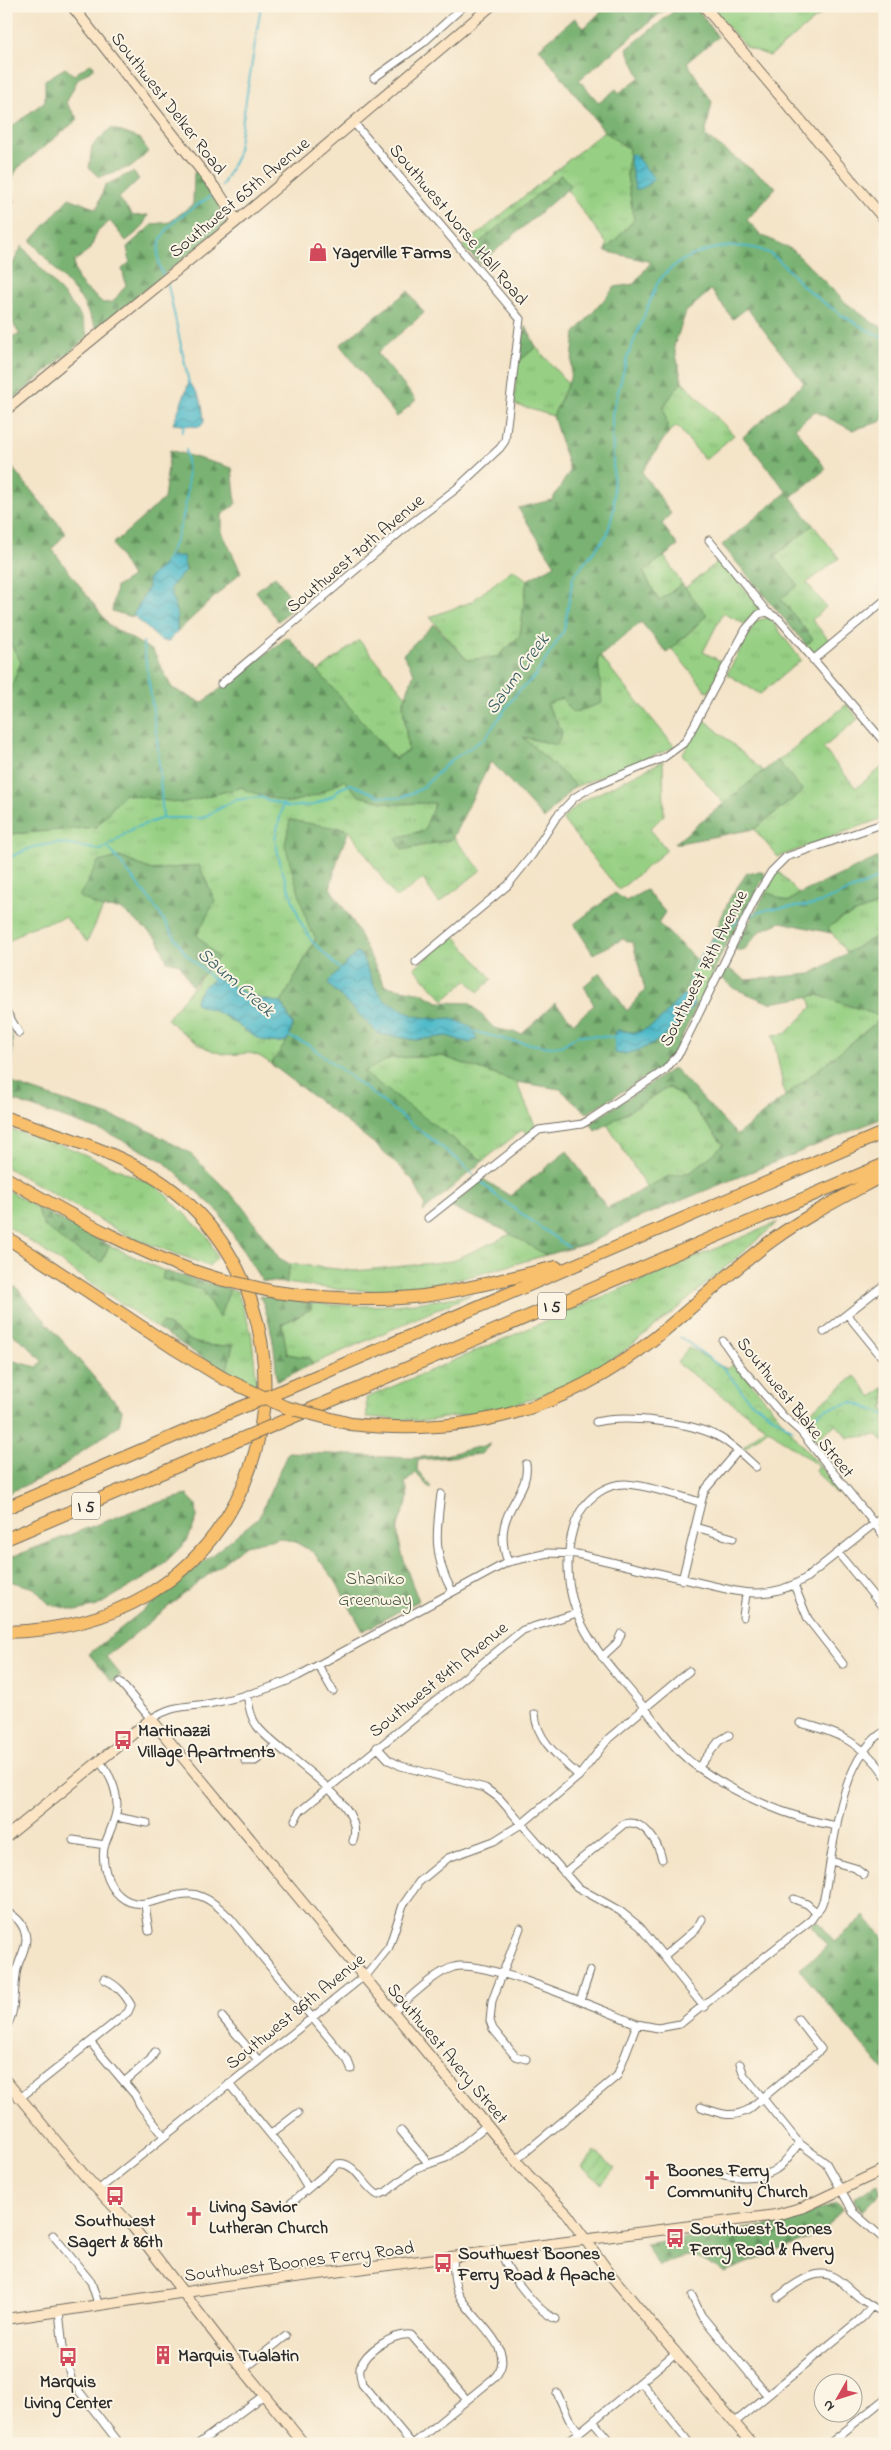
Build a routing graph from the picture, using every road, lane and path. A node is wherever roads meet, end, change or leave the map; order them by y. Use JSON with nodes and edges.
{"nodes":[{"id":1,"x":72,"y":6,"type":"edge"},
{"id":2,"x":464,"y":6,"type":"edge"},
{"id":3,"x":491,"y":6,"type":"edge"},
{"id":4,"x":704,"y":6,"type":"edge"},
{"id":5,"x":423,"y":43,"type":"junction"},
{"id":6,"x":433,"y":57,"type":"junction"},
{"id":7,"x":374,"y":78,"type":"dead end"},
{"id":8,"x":354,"y":123,"type":"junction"},
{"id":9,"x":885,"y":220,"type":"edge"},
{"id":10,"x":237,"y":221,"type":"junction"},
{"id":11,"x":6,"y":410,"type":"edge"},
{"id":12,"x":505,"y":441,"type":"joint"},
{"id":13,"x":709,"y":540,"type":"dead end"},
{"id":14,"x":885,"y":600,"type":"edge"},
{"id":15,"x":767,"y":612,"type":"junction"},
{"id":16,"x":813,"y":660,"type":"junction"},
{"id":17,"x":221,"y":684,"type":"dead end"},
{"id":18,"x":885,"y":743,"type":"edge"},
{"id":19,"x":885,"y":823,"type":"edge"},
{"id":20,"x":416,"y":962,"type":"dead end"},
{"id":21,"x":6,"y":1011,"type":"edge"},
{"id":22,"x":19,"y":1033,"type":"dead end"},
{"id":23,"x":6,"y":1118,"type":"edge"},
{"id":24,"x":885,"y":1132,"type":"edge"},
{"id":25,"x":885,"y":1164,"type":"edge"},
{"id":26,"x":885,"y":1174,"type":"edge"},
{"id":27,"x":6,"y":1178,"type":"edge"},
{"id":28,"x":428,"y":1218,"type":"dead end"},
{"id":29,"x":6,"y":1237,"type":"edge"},
{"id":30,"x":592,"y":1258,"type":"junction"},
{"id":31,"x":885,"y":1284,"type":"edge"},
{"id":32,"x":847,"y":1314,"type":"junction"},
{"id":33,"x":824,"y":1332,"type":"dead end"},
{"id":34,"x":723,"y":1342,"type":"dead end"},
{"id":35,"x":885,"y":1361,"type":"edge"},
{"id":36,"x":596,"y":1422,"type":"dead end"},
{"id":37,"x":738,"y":1451,"type":"junction"},
{"id":38,"x":526,"y":1464,"type":"dead end"},
{"id":39,"x":756,"y":1467,"type":"dead end"},
{"id":40,"x":442,"y":1494,"type":"dead end"},
{"id":41,"x":700,"y":1502,"type":"junction"},
{"id":42,"x":6,"y":1508,"type":"edge"},
{"id":43,"x":885,"y":1515,"type":"edge"},
{"id":44,"x":874,"y":1524,"type":"junction"},
{"id":45,"x":695,"y":1527,"type":"junction"},
{"id":46,"x":885,"y":1537,"type":"edge"},
{"id":47,"x":733,"y":1538,"type":"dead end"},
{"id":48,"x":6,"y":1539,"type":"edge"},
{"id":49,"x":569,"y":1553,"type":"junction"},
{"id":50,"x":838,"y":1553,"type":"junction"},
{"id":51,"x":508,"y":1562,"type":"junction"},
{"id":52,"x":682,"y":1580,"type":"junction"},
{"id":53,"x":794,"y":1585,"type":"junction"},
{"id":54,"x":452,"y":1592,"type":"junction"},
{"id":55,"x":746,"y":1593,"type":"junction"},
{"id":56,"x":885,"y":1610,"type":"edge"},
{"id":57,"x":576,"y":1613,"type":"junction"},
{"id":58,"x":743,"y":1618,"type":"dead end"},
{"id":59,"x":6,"y":1632,"type":"edge"},
{"id":60,"x":621,"y":1634,"type":"dead end"},
{"id":61,"x":602,"y":1656,"type":"junction"},
{"id":62,"x":843,"y":1664,"type":"dead end"},
{"id":63,"x":318,"y":1665,"type":"junction"},
{"id":64,"x":689,"y":1671,"type":"dead end"},
{"id":65,"x":120,"y":1682,"type":"dead end"},
{"id":66,"x":334,"y":1691,"type":"dead end"},
{"id":67,"x":247,"y":1694,"type":"junction"},
{"id":68,"x":645,"y":1708,"type":"junction"},
{"id":69,"x":534,"y":1714,"type":"dead end"},
{"id":70,"x":151,"y":1720,"type":"junction"},
{"id":71,"x":800,"y":1723,"type":"dead end"},
{"id":72,"x":885,"y":1731,"type":"edge"},
{"id":73,"x":729,"y":1735,"type":"dead end"},
{"id":74,"x":276,"y":1746,"type":"junction"},
{"id":75,"x":378,"y":1747,"type":"junction"},
{"id":76,"x":864,"y":1751,"type":"junction"},
{"id":77,"x":245,"y":1761,"type":"dead end"},
{"id":78,"x":100,"y":1762,"type":"junction"},
{"id":79,"x":698,"y":1768,"type":"junction"},
{"id":80,"x":885,"y":1775,"type":"edge"},
{"id":81,"x":580,"y":1776,"type":"junction"},
{"id":82,"x":328,"y":1788,"type":"junction"},
{"id":83,"x":116,"y":1817,"type":"junction"},
{"id":84,"x":295,"y":1820,"type":"dead end"},
{"id":85,"x":147,"y":1823,"type":"dead end"},
{"id":86,"x":523,"y":1824,"type":"junction"},
{"id":87,"x":837,"y":1826,"type":"junction"},
{"id":88,"x":6,"y":1837,"type":"edge"},
{"id":89,"x":73,"y":1840,"type":"dead end"},
{"id":90,"x":353,"y":1841,"type":"dead end"},
{"id":91,"x":105,"y":1846,"type":"junction"},
{"id":92,"x":662,"y":1860,"type":"dead end"},
{"id":93,"x":832,"y":1861,"type":"junction"},
{"id":94,"x":564,"y":1873,"type":"junction"},
{"id":95,"x":864,"y":1874,"type":"dead end"},
{"id":96,"x":794,"y":1899,"type":"dead end"},
{"id":97,"x":145,"y":1905,"type":"junction"},
{"id":98,"x":6,"y":1912,"type":"edge"},
{"id":99,"x":817,"y":1913,"type":"junction"},
{"id":100,"x":702,"y":1919,"type":"dead end"},
{"id":101,"x":520,"y":1928,"type":"dead end"},
{"id":102,"x":149,"y":1930,"type":"dead end"},
{"id":103,"x":664,"y":1956,"type":"junction"},
{"id":104,"x":590,"y":1971,"type":"dead end"},
{"id":105,"x":502,"y":1973,"type":"junction"},
{"id":106,"x":364,"y":1977,"type":"junction"},
{"id":107,"x":104,"y":1979,"type":"dead end"},
{"id":108,"x":580,"y":2001,"type":"junction"},
{"id":109,"x":704,"y":2006,"type":"junction"},
{"id":110,"x":393,"y":2012,"type":"junction"},
{"id":111,"x":222,"y":2017,"type":"dead end"},
{"id":112,"x":312,"y":2017,"type":"junction"},
{"id":113,"x":798,"y":2020,"type":"dead end"},
{"id":114,"x":637,"y":2024,"type":"junction"},
{"id":115,"x":6,"y":2028,"type":"edge"},
{"id":116,"x":91,"y":2042,"type":"junction"},
{"id":117,"x":156,"y":2052,"type":"dead end"},
{"id":118,"x":526,"y":2059,"type":"dead end"},
{"id":119,"x":258,"y":2060,"type":"junction"},
{"id":120,"x":740,"y":2064,"type":"dead end"},
{"id":121,"x":351,"y":2069,"type":"dead end"},
{"id":122,"x":6,"y":2081,"type":"edge"},
{"id":123,"x":124,"y":2082,"type":"junction"},
{"id":124,"x":229,"y":2084,"type":"junction"},
{"id":125,"x":20,"y":2098,"type":"junction"},
{"id":126,"x":762,"y":2099,"type":"junction"},
{"id":127,"x":701,"y":2107,"type":"dead end"},
{"id":128,"x":298,"y":2113,"type":"dead end"},
{"id":129,"x":487,"y":2125,"type":"junction"},
{"id":130,"x":401,"y":2130,"type":"dead end"},
{"id":131,"x":271,"y":2134,"type":"junction"},
{"id":132,"x":164,"y":2136,"type":"junction"},
{"id":133,"x":799,"y":2144,"type":"junction"},
{"id":134,"x":516,"y":2160,"type":"junction"},
{"id":135,"x":429,"y":2164,"type":"junction"},
{"id":136,"x":885,"y":2170,"type":"edge"},
{"id":137,"x":721,"y":2174,"type":"dead end"},
{"id":138,"x":308,"y":2188,"type":"junction"},
{"id":139,"x":98,"y":2190,"type":"junction"},
{"id":140,"x":840,"y":2190,"type":"junction"},
{"id":141,"x":291,"y":2203,"type":"dead end"},
{"id":142,"x":53,"y":2235,"type":"dead end"},
{"id":143,"x":885,"y":2240,"type":"edge"},
{"id":144,"x":587,"y":2241,"type":"junction"},
{"id":145,"x":502,"y":2252,"type":"junction"},
{"id":146,"x":453,"y":2258,"type":"junction"},
{"id":147,"x":184,"y":2292,"type":"junction"},
{"id":148,"x":692,"y":2296,"type":"dead end"},
{"id":149,"x":778,"y":2297,"type":"dead end"},
{"id":150,"x":99,"y":2306,"type":"junction"},
{"id":151,"x":871,"y":2307,"type":"junction"},
{"id":152,"x":59,"y":2312,"type":"junction"},
{"id":153,"x":885,"y":2313,"type":"edge"},
{"id":154,"x":6,"y":2319,"type":"edge"},
{"id":155,"x":556,"y":2319,"type":"dead end"},
{"id":156,"x":286,"y":2336,"type":"dead end"},
{"id":157,"x":677,"y":2352,"type":"junction"},
{"id":158,"x":243,"y":2370,"type":"junction"},
{"id":159,"x":640,"y":2382,"type":"junction"},
{"id":160,"x":557,"y":2393,"type":"dead end"},
{"id":161,"x":264,"y":2395,"type":"junction"},
{"id":162,"x":767,"y":2395,"type":"junction"},
{"id":163,"x":467,"y":2400,"type":"junction"},
{"id":164,"x":882,"y":2401,"type":"dead end"},
{"id":165,"x":593,"y":2421,"type":"junction"},
{"id":166,"x":734,"y":2423,"type":"junction"},
{"id":167,"x":579,"y":2432,"type":"junction"},
{"id":168,"x":120,"y":2444,"type":"edge"},
{"id":169,"x":198,"y":2444,"type":"edge"},
{"id":170,"x":304,"y":2444,"type":"edge"},
{"id":171,"x":412,"y":2444,"type":"edge"},
{"id":172,"x":565,"y":2444,"type":"edge"},
{"id":173,"x":612,"y":2444,"type":"edge"},
{"id":174,"x":690,"y":2444,"type":"edge"},
{"id":175,"x":752,"y":2444,"type":"edge"},
{"id":176,"x":829,"y":2444,"type":"edge"}],
"edges":[{"from":1,"to":10,"type":"main road","name":"Southwest Delker Road"},
{"from":2,"to":5,"type":"street"},
{"from":3,"to":6,"type":"main road","name":"Southwest 65th Avenue"},
{"from":4,"to":9,"type":"main road"},
{"from":5,"to":6,"type":"street"},
{"from":5,"to":7,"type":"street"},
{"from":6,"to":8,"type":"main road","name":"Southwest 65th Avenue"},
{"from":8,"to":10,"type":"main road","name":"Southwest 65th Avenue"},
{"from":8,"to":12,"type":"street","name":"Southwest Norse Hall Road"},
{"from":10,"to":11,"type":"main road","name":"Southwest 65th Avenue"},
{"from":12,"to":17,"type":"street","name":"Southwest 70th Avenue"},
{"from":13,"to":15,"type":"street"},
{"from":14,"to":16,"type":"street"},
{"from":15,"to":16,"type":"street"},
{"from":15,"to":20,"type":"street"},
{"from":16,"to":18,"type":"street"},
{"from":19,"to":28,"type":"street","name":"Southwest 78th Avenue"},
{"from":21,"to":22,"type":"street"},
{"from":23,"to":59,"type":"highway"},
{"from":24,"to":30,"type":"highway","number":"I 5"},
{"from":25,"to":48,"type":"highway","number":"I 5","bridge":true},
{"from":26,"to":29,"type":"highway","bridge":true},
{"from":27,"to":30,"type":"highway","bridge":true},
{"from":30,"to":42,"type":"highway","number":"I 5","bridge":true},
{"from":31,"to":32,"type":"street"},
{"from":32,"to":33,"type":"street"},
{"from":32,"to":35,"type":"street"},
{"from":34,"to":44,"type":"street","name":"Southwest Blake Street"},
{"from":36,"to":37,"type":"street"},
{"from":37,"to":39,"type":"street"},
{"from":37,"to":41,"type":"street"},
{"from":38,"to":51,"type":"street"},
{"from":40,"to":54,"type":"street"},
{"from":41,"to":45,"type":"street"},
{"from":41,"to":49,"type":"street"},
{"from":43,"to":44,"type":"street"},
{"from":44,"to":46,"type":"street","name":"Southwest Blake Street"},
{"from":44,"to":50,"type":"street"},
{"from":45,"to":47,"type":"street"},
{"from":45,"to":52,"type":"street"},
{"from":49,"to":51,"type":"street"},
{"from":49,"to":52,"type":"street"},
{"from":49,"to":57,"type":"street"},
{"from":50,"to":53,"type":"street"},
{"from":50,"to":56,"type":"street"},
{"from":51,"to":54,"type":"street"},
{"from":52,"to":55,"type":"street"},
{"from":53,"to":55,"type":"street"},
{"from":53,"to":62,"type":"street"},
{"from":54,"to":63,"type":"street"},
{"from":55,"to":58,"type":"street"},
{"from":57,"to":61,"type":"street"},
{"from":57,"to":75,"type":"street","name":"Southwest 84th Avenue"},
{"from":60,"to":61,"type":"street"},
{"from":61,"to":68,"type":"street"},
{"from":63,"to":66,"type":"street"},
{"from":63,"to":67,"type":"street"},
{"from":64,"to":68,"type":"street","name":"Southwest 86th Avenue"},
{"from":65,"to":70,"type":"street","name":"Southwest Avery Street"},
{"from":67,"to":70,"type":"street"},
{"from":67,"to":74,"type":"street"},
{"from":68,"to":79,"type":"street"},
{"from":68,"to":81,"type":"street","name":"Southwest 86th Avenue"},
{"from":69,"to":81,"type":"street"},
{"from":70,"to":78,"type":"main road"},
{"from":70,"to":106,"type":"main road","name":"Southwest Avery Street"},
{"from":71,"to":76,"type":"street"},
{"from":72,"to":76,"type":"street"},
{"from":73,"to":79,"type":"street"},
{"from":74,"to":77,"type":"street"},
{"from":74,"to":82,"type":"street"},
{"from":75,"to":82,"type":"street","name":"Southwest 84th Avenue"},
{"from":75,"to":86,"type":"street"},
{"from":76,"to":80,"type":"street"},
{"from":76,"to":87,"type":"street"},
{"from":78,"to":83,"type":"street"},
{"from":78,"to":88,"type":"main road"},
{"from":79,"to":87,"type":"street"},
{"from":81,"to":86,"type":"street","name":"Southwest 86th Avenue"},
{"from":82,"to":84,"type":"street","name":"Southwest 84th Avenue"},
{"from":82,"to":90,"type":"street"},
{"from":83,"to":85,"type":"street"},
{"from":83,"to":91,"type":"street"},
{"from":86,"to":94,"type":"street"},
{"from":86,"to":106,"type":"street","name":"Southwest 86th Avenue"},
{"from":87,"to":93,"type":"street"},
{"from":89,"to":91,"type":"street"},
{"from":91,"to":97,"type":"street"},
{"from":92,"to":94,"type":"street"},
{"from":93,"to":95,"type":"street"},
{"from":93,"to":99,"type":"street"},
{"from":94,"to":103,"type":"street"},
{"from":96,"to":99,"type":"street"},
{"from":97,"to":102,"type":"street"},
{"from":97,"to":112,"type":"street"},
{"from":98,"to":115,"type":"street"},
{"from":99,"to":109,"type":"street"},
{"from":100,"to":103,"type":"street"},
{"from":101,"to":105,"type":"street"},
{"from":103,"to":109,"type":"street"},
{"from":104,"to":108,"type":"street"},
{"from":105,"to":108,"type":"street"},
{"from":105,"to":110,"type":"street"},
{"from":105,"to":118,"type":"street"},
{"from":106,"to":110,"type":"main road","name":"Southwest Avery Street"},
{"from":106,"to":112,"type":"street","name":"Southwest 86th Avenue"},
{"from":107,"to":116,"type":"street"},
{"from":108,"to":114,"type":"street"},
{"from":109,"to":114,"type":"street"},
{"from":110,"to":129,"type":"main road","name":"Southwest Avery Street"},
{"from":111,"to":119,"type":"street"},
{"from":112,"to":119,"type":"street","name":"Southwest 86th Avenue"},
{"from":112,"to":121,"type":"street"},
{"from":113,"to":126,"type":"street"},
{"from":114,"to":134,"type":"street"},
{"from":116,"to":123,"type":"street"},
{"from":116,"to":125,"type":"street"},
{"from":117,"to":123,"type":"street"},
{"from":119,"to":124,"type":"street","name":"Southwest 86th Avenue"},
{"from":120,"to":126,"type":"street"},
{"from":122,"to":125,"type":"main road"},
{"from":123,"to":132,"type":"street"},
{"from":124,"to":131,"type":"street"},
{"from":124,"to":132,"type":"street","name":"Southwest 86th Avenue"},
{"from":125,"to":139,"type":"main road"},
{"from":126,"to":127,"type":"street"},
{"from":126,"to":133,"type":"street"},
{"from":128,"to":131,"type":"street"},
{"from":129,"to":134,"type":"main road","name":"Southwest Avery Street"},
{"from":129,"to":135,"type":"street"},
{"from":130,"to":135,"type":"street"},
{"from":131,"to":138,"type":"street"},
{"from":132,"to":139,"type":"street","name":"Southwest 86th Avenue"},
{"from":133,"to":137,"type":"street"},
{"from":133,"to":140,"type":"street"},
{"from":134,"to":144,"type":"main road","name":"Southwest Avery Street"},
{"from":135,"to":138,"type":"street"},
{"from":136,"to":140,"type":"main road","name":"Southwest Boones Ferry Road"},
{"from":138,"to":141,"type":"street"},
{"from":139,"to":147,"type":"main road"},
{"from":140,"to":143,"type":"street"},
{"from":140,"to":144,"type":"main road","name":"Southwest Boones Ferry Road"},
{"from":142,"to":150,"type":"street"},
{"from":144,"to":145,"type":"main road","name":"Southwest Boones Ferry Road"},
{"from":144,"to":157,"type":"main road","name":"Southwest Avery Street"},
{"from":145,"to":146,"type":"main road","name":"Southwest Boones Ferry Road"},
{"from":145,"to":155,"type":"street"},
{"from":146,"to":147,"type":"main road","name":"Southwest Boones Ferry Road"},
{"from":146,"to":163,"type":"street"},
{"from":147,"to":150,"type":"main road","name":"Southwest Boones Ferry Road"},
{"from":147,"to":158,"type":"main road"},
{"from":148,"to":162,"type":"street"},
{"from":149,"to":151,"type":"street"},
{"from":150,"to":152,"type":"main road","name":"Southwest Boones Ferry Road"},
{"from":151,"to":153,"type":"street"},
{"from":151,"to":162,"type":"street"},
{"from":152,"to":154,"type":"main road","name":"Southwest Boones Ferry Road"},
{"from":152,"to":168,"type":"street"},
{"from":156,"to":158,"type":"street"},
{"from":157,"to":159,"type":"street"},
{"from":157,"to":166,"type":"main road","name":"Southwest Avery Street"},
{"from":158,"to":161,"type":"main road"},
{"from":159,"to":165,"type":"street"},
{"from":159,"to":174,"type":"street"},
{"from":160,"to":167,"type":"street"},
{"from":161,"to":169,"type":"street"},
{"from":161,"to":170,"type":"main road"},
{"from":162,"to":166,"type":"street"},
{"from":163,"to":171,"type":"street"},
{"from":163,"to":171,"type":"street"},
{"from":164,"to":176,"type":"street"},
{"from":165,"to":167,"type":"street"},
{"from":165,"to":173,"type":"street"},
{"from":166,"to":175,"type":"main road","name":"Southwest Avery Street"},
{"from":167,"to":172,"type":"street"}]}
